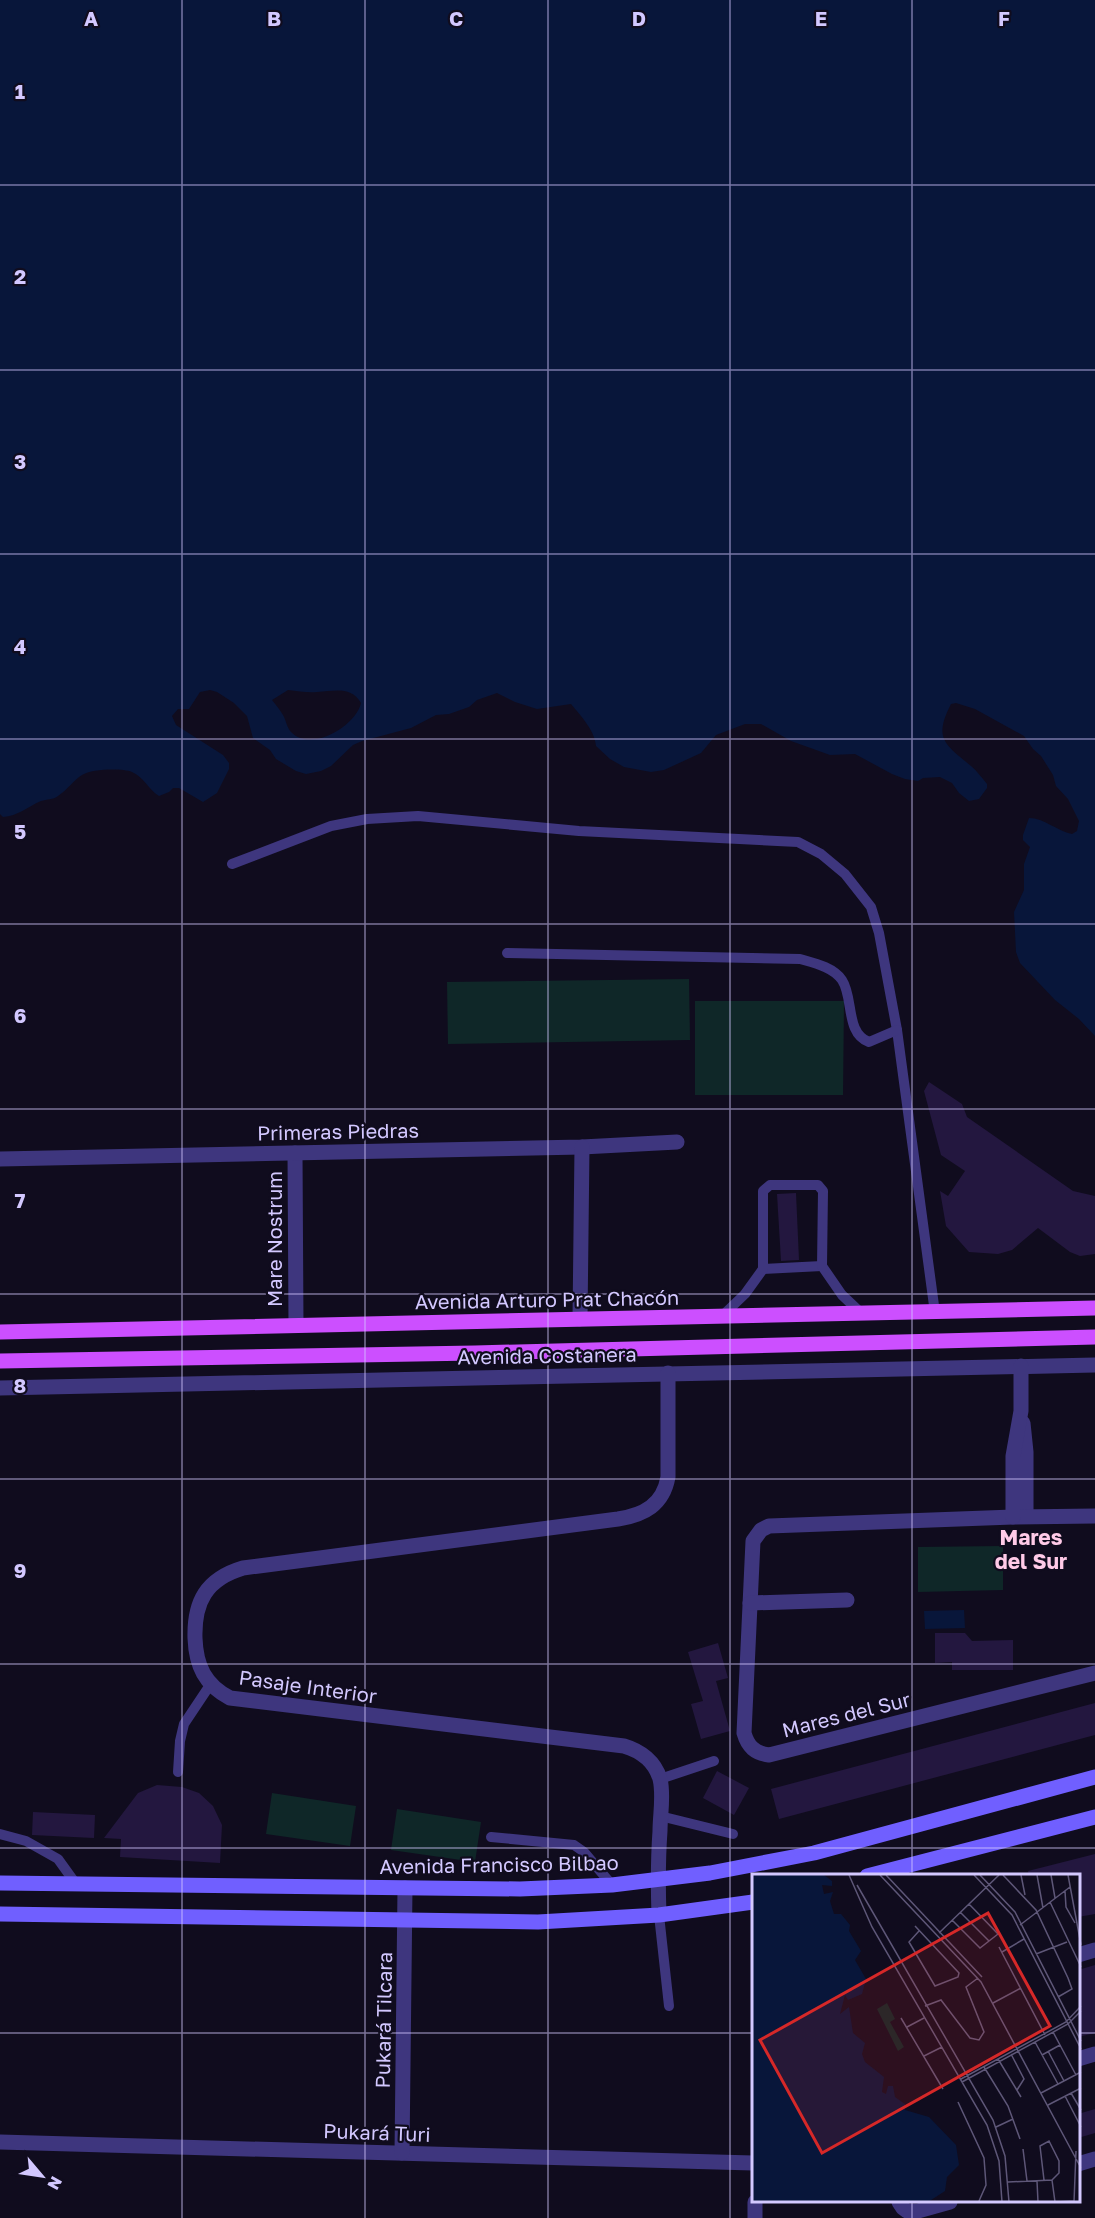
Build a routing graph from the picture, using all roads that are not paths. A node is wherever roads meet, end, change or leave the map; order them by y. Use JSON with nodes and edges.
{"nodes":[{"id":1,"x":231,"y":864,"type":"dead end"},
{"id":2,"x":507,"y":953,"type":"dead end"},
{"id":3,"x":897,"y":1030,"type":"junction"},
{"id":4,"x":677,"y":1142,"type":"dead end"},
{"id":5,"x":582,"y":1147,"type":"junction"},
{"id":6,"x":295,"y":1153,"type":"junction"},
{"id":7,"x":0,"y":1159,"type":"edge"},
{"id":8,"x":822,"y":1266,"type":"junction"},
{"id":9,"x":763,"y":1269,"type":"junction"},
{"id":10,"x":1095,"y":1308,"type":"edge"},
{"id":11,"x":860,"y":1312,"type":"junction"},
{"id":12,"x":935,"y":1312,"type":"junction"},
{"id":13,"x":721,"y":1317,"type":"junction"},
{"id":14,"x":580,"y":1319,"type":"junction"},
{"id":15,"x":296,"y":1325,"type":"junction"},
{"id":16,"x":0,"y":1332,"type":"edge"},
{"id":17,"x":1095,"y":1337,"type":"edge"},
{"id":18,"x":0,"y":1361,"type":"edge"},
{"id":19,"x":1095,"y":1365,"type":"edge"},
{"id":20,"x":1021,"y":1366,"type":"junction"},
{"id":21,"x":668,"y":1373,"type":"junction"},
{"id":22,"x":0,"y":1388,"type":"edge"},
{"id":23,"x":1020,"y":1516,"type":"junction"},
{"id":24,"x":1095,"y":1516,"type":"edge"},
{"id":25,"x":847,"y":1600,"type":"dead end"},
{"id":26,"x":750,"y":1603,"type":"junction"},
{"id":27,"x":1095,"y":1673,"type":"edge"},
{"id":28,"x":210,"y":1685,"type":"junction"},
{"id":29,"x":714,"y":1761,"type":"dead end"},
{"id":30,"x":178,"y":1772,"type":"dead end"},
{"id":31,"x":1095,"y":1778,"type":"edge"},
{"id":32,"x":660,"y":1779,"type":"junction"},
{"id":33,"x":660,"y":1816,"type":"junction"},
{"id":34,"x":1095,"y":1817,"type":"edge"},
{"id":35,"x":0,"y":1834,"type":"edge"},
{"id":36,"x":733,"y":1834,"type":"dead end"},
{"id":37,"x":491,"y":1837,"type":"dead end"},
{"id":38,"x":875,"y":1874,"type":"edge"},
{"id":39,"x":657,"y":1880,"type":"junction"},
{"id":40,"x":0,"y":1883,"type":"edge"},
{"id":41,"x":76,"y":1884,"type":"junction"},
{"id":42,"x":612,"y":1885,"type":"junction"},
{"id":43,"x":405,"y":1888,"type":"junction"},
{"id":44,"x":752,"y":1902,"type":"edge"},
{"id":45,"x":0,"y":1914,"type":"edge"},
{"id":46,"x":659,"y":1915,"type":"junction"},
{"id":47,"x":405,"y":1920,"type":"junction"},
{"id":48,"x":1095,"y":1950,"type":"edge"},
{"id":49,"x":1080,"y":1954,"type":"edge"},
{"id":50,"x":669,"y":2006,"type":"dead end"},
{"id":51,"x":1095,"y":2054,"type":"edge"},
{"id":52,"x":1080,"y":2058,"type":"edge"},
{"id":53,"x":0,"y":2142,"type":"edge"},
{"id":54,"x":402,"y":2153,"type":"junction"},
{"id":55,"x":1095,"y":2159,"type":"edge"},
{"id":56,"x":752,"y":2163,"type":"edge"},
{"id":57,"x":1080,"y":2163,"type":"edge"},
{"id":58,"x":946,"y":2203,"type":"edge"},
{"id":59,"x":903,"y":2206,"type":"edge"}],
"edges":[{"from":1,"to":3,"type":"lane"},
{"from":2,"to":3,"type":"lane"},
{"from":3,"to":12,"type":"lane"},
{"from":4,"to":5,"type":"street","name":"Primeras Piedras"},
{"from":5,"to":6,"type":"street","name":"Primeras Piedras"},
{"from":5,"to":14,"type":"street"},
{"from":6,"to":7,"type":"street","name":"Primeras Piedras"},
{"from":6,"to":15,"type":"street","name":"Mare Nostrum"},
{"from":8,"to":9,"type":"lane"},
{"from":8,"to":9,"type":"lane"},
{"from":8,"to":11,"type":"lane"},
{"from":9,"to":13,"type":"lane"},
{"from":10,"to":12,"type":"main road","name":"Avenida Arturo Prat Chacón"},
{"from":11,"to":12,"type":"main road","name":"Avenida Arturo Prat Chacón"},
{"from":11,"to":13,"type":"main road","name":"Avenida Arturo Prat Chacón"},
{"from":13,"to":14,"type":"main road","name":"Avenida Arturo Prat Chacón"},
{"from":14,"to":15,"type":"main road","name":"Avenida Arturo Prat Chacón"},
{"from":15,"to":16,"type":"main road","name":"Avenida Arturo Prat Chacón"},
{"from":17,"to":18,"type":"main road"},
{"from":19,"to":20,"type":"street","name":"Avenida Costanera"},
{"from":20,"to":21,"type":"street","name":"Avenida Costanera"},
{"from":20,"to":23,"type":"street"},
{"from":21,"to":22,"type":"street","name":"Avenida Costanera"},
{"from":21,"to":28,"type":"street","name":"Pasaje Interior"},
{"from":23,"to":24,"type":"street","name":"Mares del Sur"},
{"from":23,"to":26,"type":"street","name":"Mares del Sur"},
{"from":25,"to":26,"type":"street"},
{"from":26,"to":27,"type":"street","name":"Mares del Sur"},
{"from":28,"to":30,"type":"lane"},
{"from":28,"to":32,"type":"street","name":"Pasaje Interior"},
{"from":29,"to":32,"type":"lane"},
{"from":31,"to":39,"type":"main road","name":"Avenida Francisco Bilbao"},
{"from":32,"to":33,"type":"street"},
{"from":33,"to":36,"type":"lane"},
{"from":33,"to":39,"type":"street"},
{"from":34,"to":38,"type":"main road"},
{"from":35,"to":41,"type":"lane"},
{"from":37,"to":42,"type":"lane"},
{"from":39,"to":42,"type":"main road","name":"Avenida Francisco Bilbao"},
{"from":39,"to":46,"type":"street"},
{"from":40,"to":41,"type":"main road","name":"Avenida Francisco Bilbao"},
{"from":41,"to":43,"type":"main road","name":"Avenida Francisco Bilbao"},
{"from":42,"to":43,"type":"main road","name":"Avenida Francisco Bilbao"},
{"from":43,"to":47,"type":"street","name":"Pukará Tilcara"},
{"from":44,"to":46,"type":"main road"},
{"from":45,"to":47,"type":"main road"},
{"from":46,"to":47,"type":"main road"},
{"from":46,"to":50,"type":"lane"},
{"from":47,"to":54,"type":"street","name":"Pukará Tilcara"},
{"from":48,"to":49,"type":"street"},
{"from":51,"to":52,"type":"street"},
{"from":53,"to":54,"type":"street","name":"Pukará Turi"},
{"from":54,"to":56,"type":"street","name":"Pukará Turi"},
{"from":55,"to":57,"type":"street"},
{"from":58,"to":59,"type":"street"}]}
